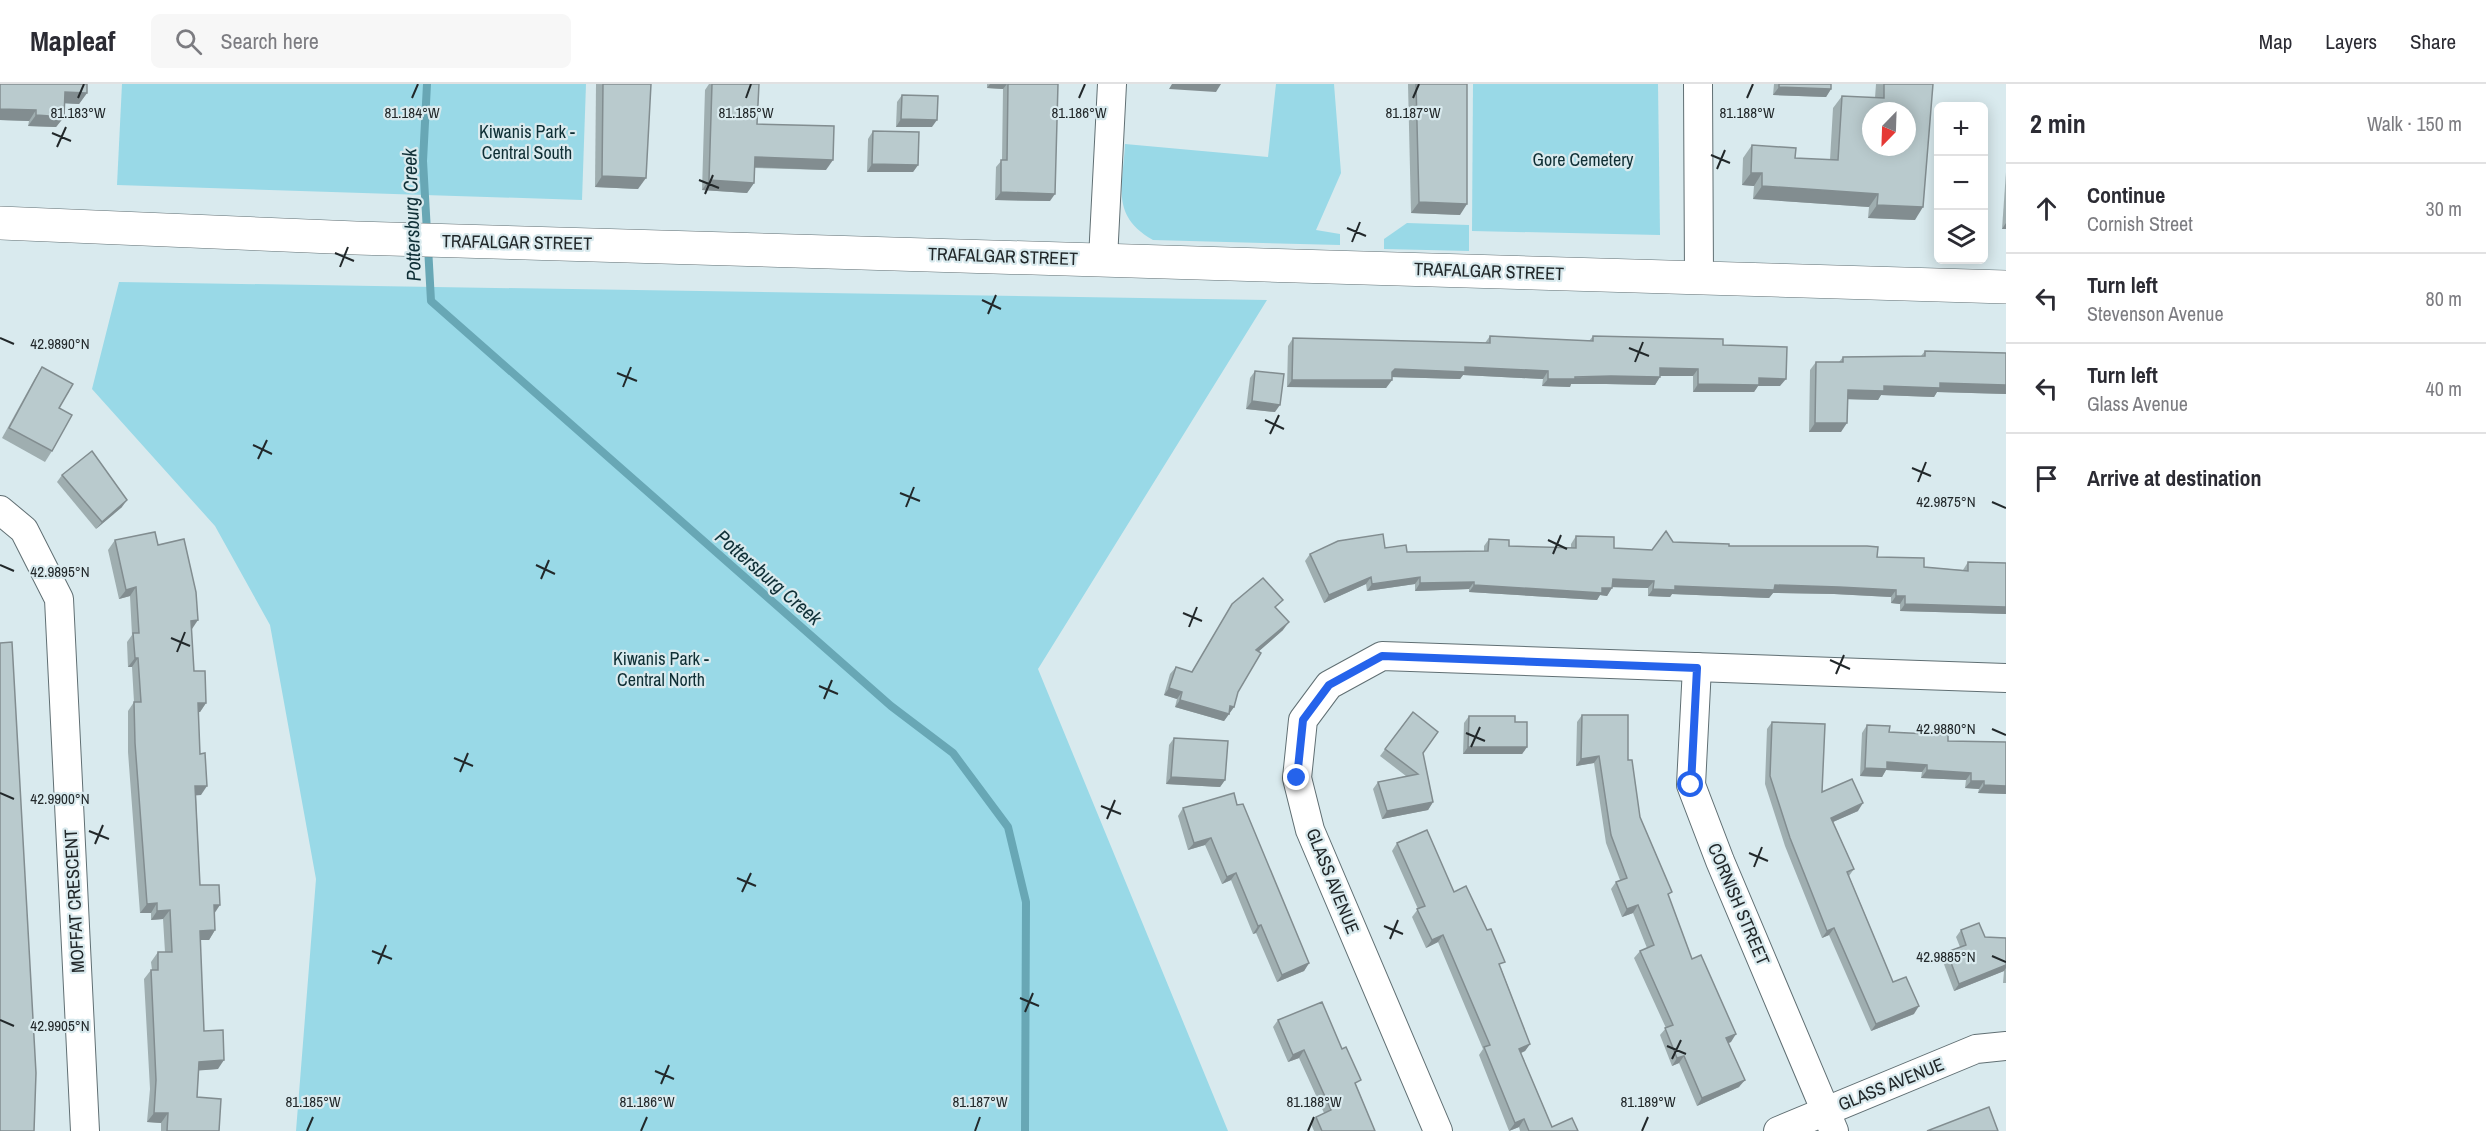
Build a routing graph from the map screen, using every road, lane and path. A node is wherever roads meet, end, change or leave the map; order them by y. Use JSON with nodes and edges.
{"nodes":[{"id":1,"x":1112,"y":84,"type":"edge"},
{"id":2,"x":1698,"y":84,"type":"edge"},
{"id":3,"x":0,"y":223,"type":"edge"},
{"id":4,"x":1103,"y":259,"type":"junction"},
{"id":5,"x":1699,"y":277,"type":"junction"},
{"id":6,"x":2006,"y":287,"type":"edge"},
{"id":7,"x":0,"y":510,"type":"edge"},
{"id":8,"x":1697,"y":668,"type":"junction"},
{"id":9,"x":2006,"y":678,"type":"edge"},
{"id":10,"x":2006,"y":1046,"type":"edge"},
{"id":11,"x":1830,"y":1121,"type":"edge"},
{"id":12,"x":85,"y":1131,"type":"edge"},
{"id":13,"x":1438,"y":1131,"type":"edge"},
{"id":14,"x":1778,"y":1131,"type":"edge"}],
"edges":[{"from":1,"to":4,"type":"street"},
{"from":2,"to":5,"type":"street"},
{"from":3,"to":4,"type":"main road","name":"TRAFALGAR STREET"},
{"from":4,"to":5,"type":"main road","name":"TRAFALGAR STREET"},
{"from":5,"to":6,"type":"main road","name":"TRAFALGAR STREET"},
{"from":7,"to":12,"type":"street","name":"MOFFAT CRESCENT"},
{"from":8,"to":9,"type":"street"},
{"from":8,"to":11,"type":"street","name":"CORNISH STREET"},
{"from":8,"to":13,"type":"street","name":"GLASS AVENUE"},
{"from":10,"to":11,"type":"street","name":"GLASS AVENUE"},
{"from":11,"to":14,"type":"street","name":"GLASS AVENUE"}]}
